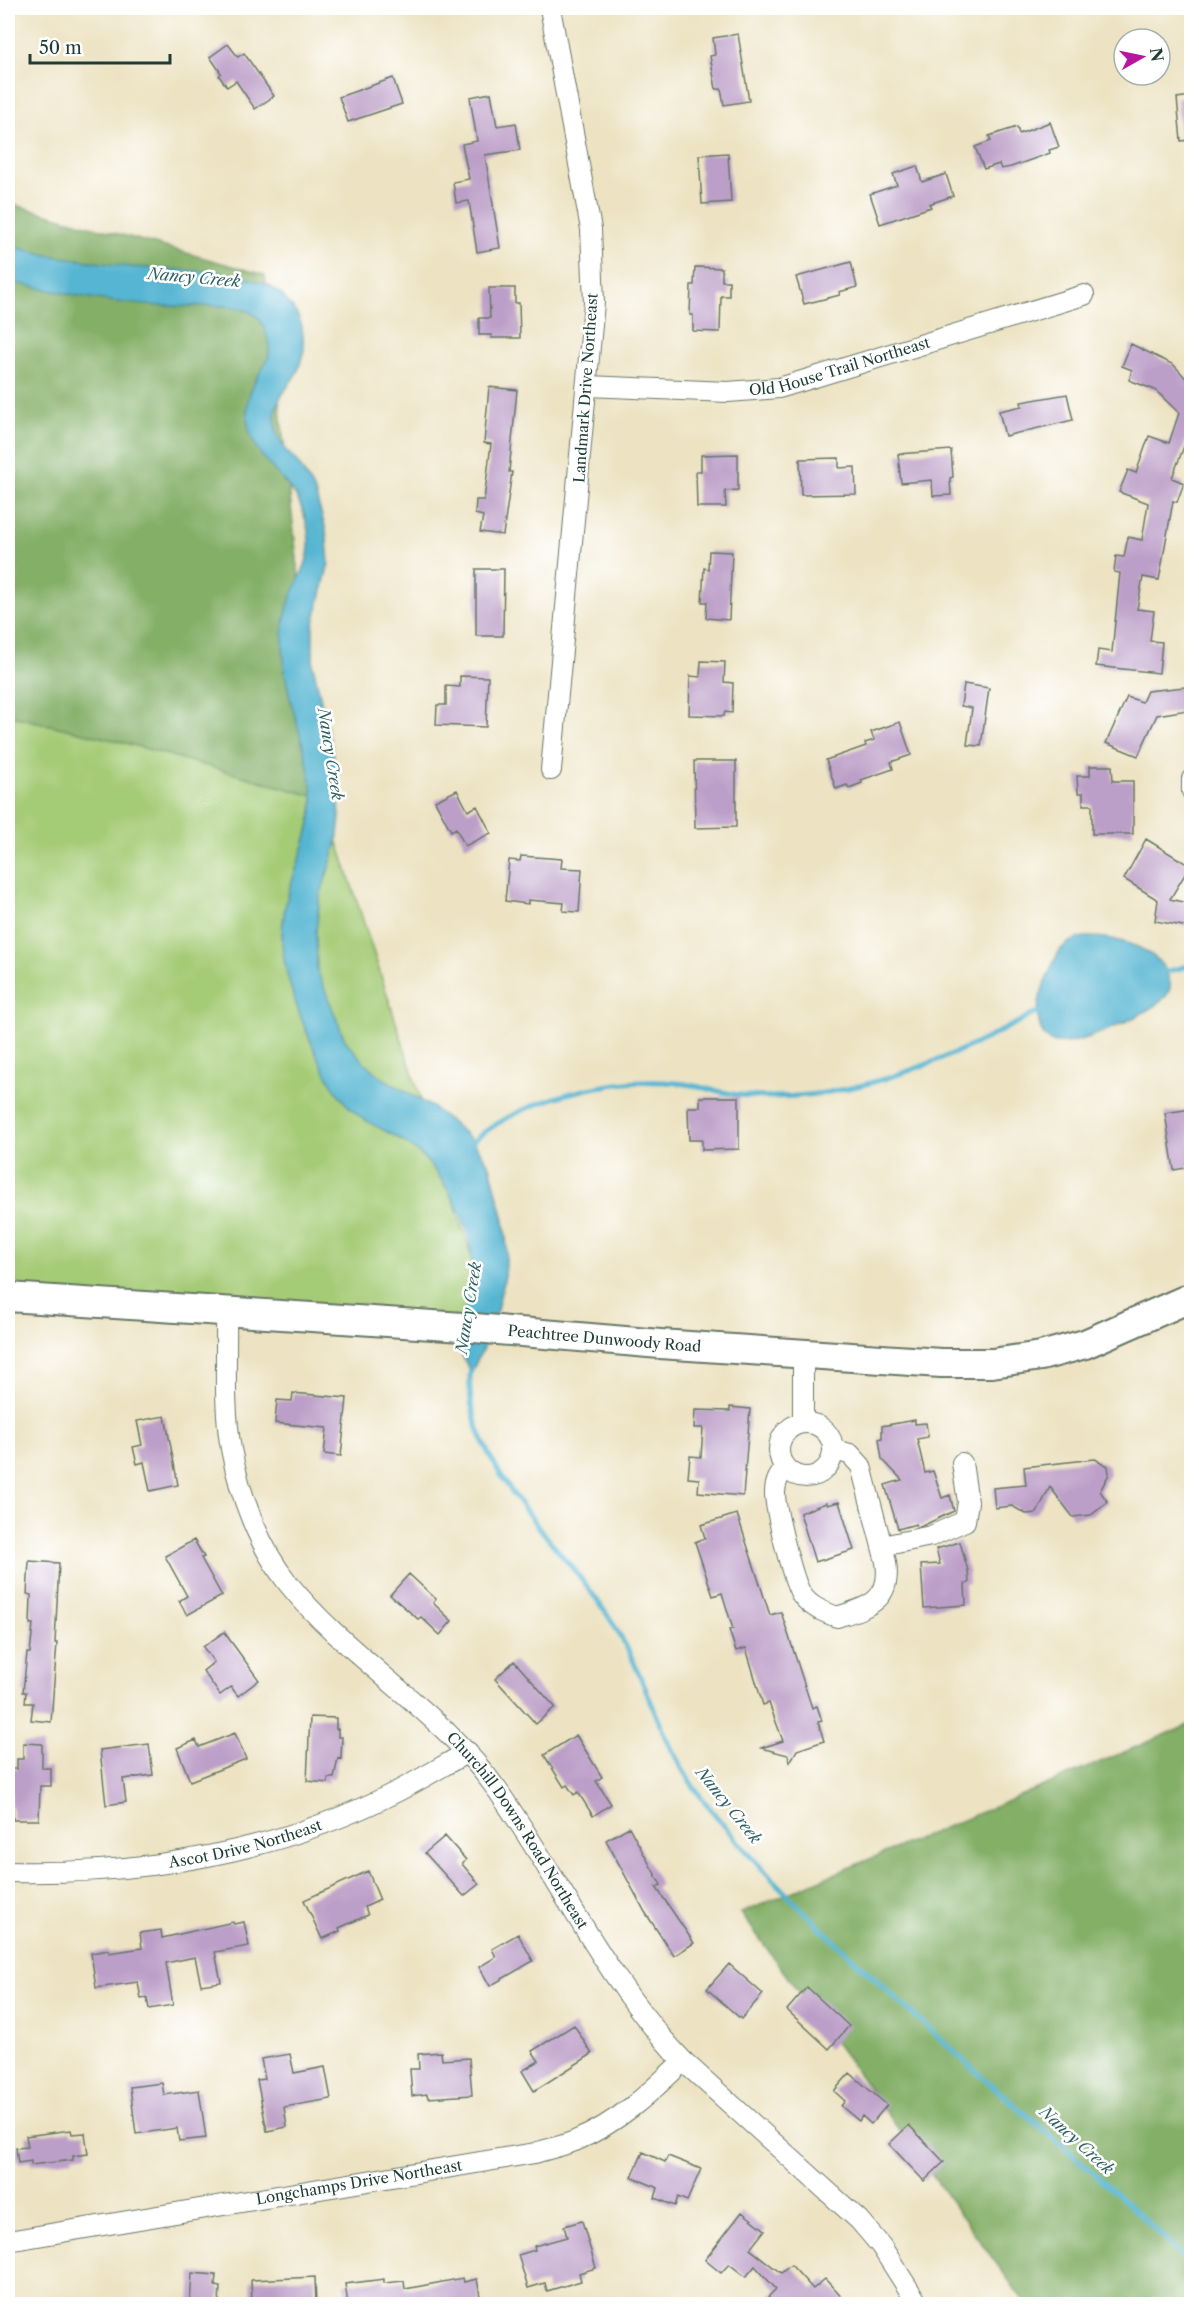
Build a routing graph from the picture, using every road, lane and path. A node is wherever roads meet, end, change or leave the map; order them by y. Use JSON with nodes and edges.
{"nodes":[{"id":1,"x":550,"y":8,"type":"edge"},
{"id":2,"x":1084,"y":295,"type":"dead end"},
{"id":3,"x":588,"y":386,"type":"junction"},
{"id":4,"x":551,"y":771,"type":"dead end"},
{"id":5,"x":1191,"y":779,"type":"edge"},
{"id":6,"x":1191,"y":791,"type":"edge"},
{"id":7,"x":8,"y":1297,"type":"edge"},
{"id":8,"x":1191,"y":1297,"type":"edge"},
{"id":9,"x":226,"y":1312,"type":"junction"},
{"id":10,"x":802,"y":1354,"type":"junction"},
{"id":11,"x":803,"y":1422,"type":"junction"},
{"id":12,"x":833,"y":1449,"type":"junction"},
{"id":13,"x":962,"y":1463,"type":"dead end"},
{"id":14,"x":785,"y":1468,"type":"junction"},
{"id":15,"x":882,"y":1546,"type":"junction"},
{"id":16,"x":468,"y":1752,"type":"junction"},
{"id":17,"x":8,"y":1872,"type":"edge"},
{"id":18,"x":683,"y":2061,"type":"junction"},
{"id":19,"x":8,"y":2241,"type":"edge"},
{"id":20,"x":918,"y":2304,"type":"edge"}],
"edges":[{"from":1,"to":3,"type":"street","name":"Landmark Drive Northeast"},
{"from":2,"to":3,"type":"street","name":"Old House Trail Northeast"},
{"from":3,"to":4,"type":"street","name":"Landmark Drive Northeast"},
{"from":5,"to":6,"type":"street"},
{"from":7,"to":9,"type":"main road","name":"Peachtree Dunwoody Road"},
{"from":8,"to":10,"type":"main road","name":"Peachtree Dunwoody Road"},
{"from":9,"to":10,"type":"main road","name":"Peachtree Dunwoody Road"},
{"from":9,"to":16,"type":"street","name":"Churchill Downs Road Northeast"},
{"from":10,"to":11,"type":"street"},
{"from":11,"to":12,"type":"street"},
{"from":11,"to":14,"type":"street"},
{"from":12,"to":14,"type":"street"},
{"from":12,"to":15,"type":"street"},
{"from":13,"to":15,"type":"street"},
{"from":14,"to":15,"type":"street"},
{"from":16,"to":17,"type":"street","name":"Ascot Drive Northeast"},
{"from":16,"to":18,"type":"street","name":"Churchill Downs Road Northeast"},
{"from":18,"to":19,"type":"street","name":"Longchamps Drive Northeast"},
{"from":18,"to":20,"type":"street","name":"Churchill Downs Road Northeast"}]}
